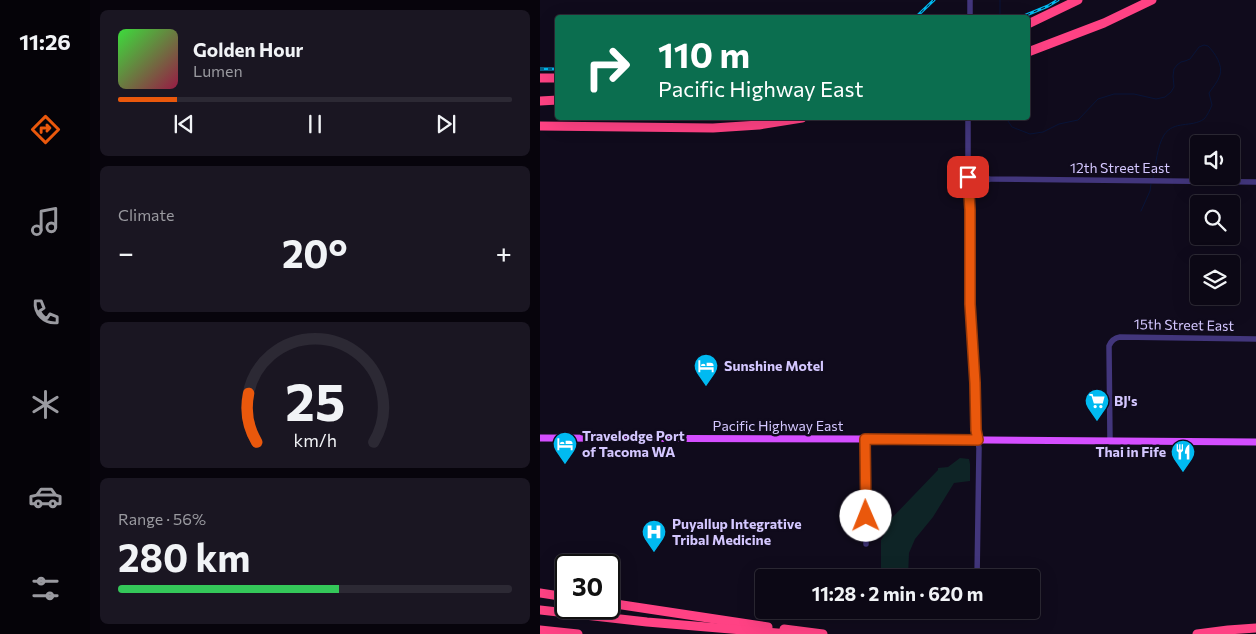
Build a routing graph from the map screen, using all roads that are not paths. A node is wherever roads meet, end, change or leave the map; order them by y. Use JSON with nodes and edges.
{"nodes":[{"id":1,"x":970,"y":0,"type":"edge"},
{"id":2,"x":1078,"y":0,"type":"edge"},
{"id":3,"x":1152,"y":0,"type":"edge"},
{"id":4,"x":970,"y":15,"type":"edge"},
{"id":5,"x":1030,"y":23,"type":"edge"},
{"id":6,"x":1030,"y":51,"type":"edge"},
{"id":7,"x":540,"y":78,"type":"edge"},
{"id":8,"x":555,"y":78,"type":"edge"},
{"id":9,"x":555,"y":100,"type":"edge"},
{"id":10,"x":540,"y":101,"type":"edge"},
{"id":11,"x":790,"y":120,"type":"edge"},
{"id":12,"x":968,"y":120,"type":"edge"},
{"id":13,"x":540,"y":124,"type":"edge"},
{"id":14,"x":968,"y":177,"type":"junction"},
{"id":15,"x":990,"y":179,"type":"junction"},
{"id":16,"x":1256,"y":181,"type":"edge"},
{"id":17,"x":968,"y":187,"type":"junction"},
{"id":18,"x":1256,"y":339,"type":"edge"},
{"id":19,"x":540,"y":438,"type":"edge"},
{"id":20,"x":865,"y":439,"type":"junction"},
{"id":21,"x":978,"y":440,"type":"junction"},
{"id":22,"x":1110,"y":441,"type":"junction"},
{"id":23,"x":1256,"y":442,"type":"edge"},
{"id":24,"x":866,"y":544,"type":"dead end"},
{"id":25,"x":977,"y":569,"type":"edge"},
{"id":26,"x":540,"y":593,"type":"edge"},
{"id":27,"x":555,"y":595,"type":"edge"},
{"id":28,"x":620,"y":605,"type":"edge"},
{"id":29,"x":540,"y":610,"type":"edge"},
{"id":30,"x":1256,"y":628,"type":"edge"},
{"id":31,"x":540,"y":630,"type":"edge"},
{"id":32,"x":578,"y":634,"type":"edge"},
{"id":33,"x":790,"y":634,"type":"edge"},
{"id":34,"x":823,"y":634,"type":"edge"},
{"id":35,"x":1197,"y":634,"type":"edge"}],
"edges":[{"from":1,"to":4,"type":"street"},
{"from":2,"to":5,"type":"highway"},
{"from":3,"to":6,"type":"highway"},
{"from":7,"to":8,"type":"highway"},
{"from":9,"to":10,"type":"highway"},
{"from":11,"to":13,"type":"highway"},
{"from":12,"to":14,"type":"street"},
{"from":14,"to":15,"type":"street","name":"12th Street East"},
{"from":14,"to":17,"type":"street"},
{"from":15,"to":16,"type":"street","name":"12th Street East"},
{"from":15,"to":17,"type":"street","name":"12th Street East"},
{"from":17,"to":21,"type":"street"},
{"from":18,"to":22,"type":"street","name":"15th Street East"},
{"from":19,"to":20,"type":"main road","name":"Pacific Highway East"},
{"from":20,"to":21,"type":"main road","name":"Pacific Highway East"},
{"from":20,"to":24,"type":"street"},
{"from":21,"to":22,"type":"main road","name":"Pacific Highway East"},
{"from":21,"to":25,"type":"street"},
{"from":22,"to":23,"type":"main road","name":"Pacific Highway East"},
{"from":26,"to":27,"type":"highway"},
{"from":28,"to":34,"type":"highway"},
{"from":29,"to":33,"type":"highway"},
{"from":30,"to":35,"type":"highway"},
{"from":31,"to":32,"type":"highway"}]}
